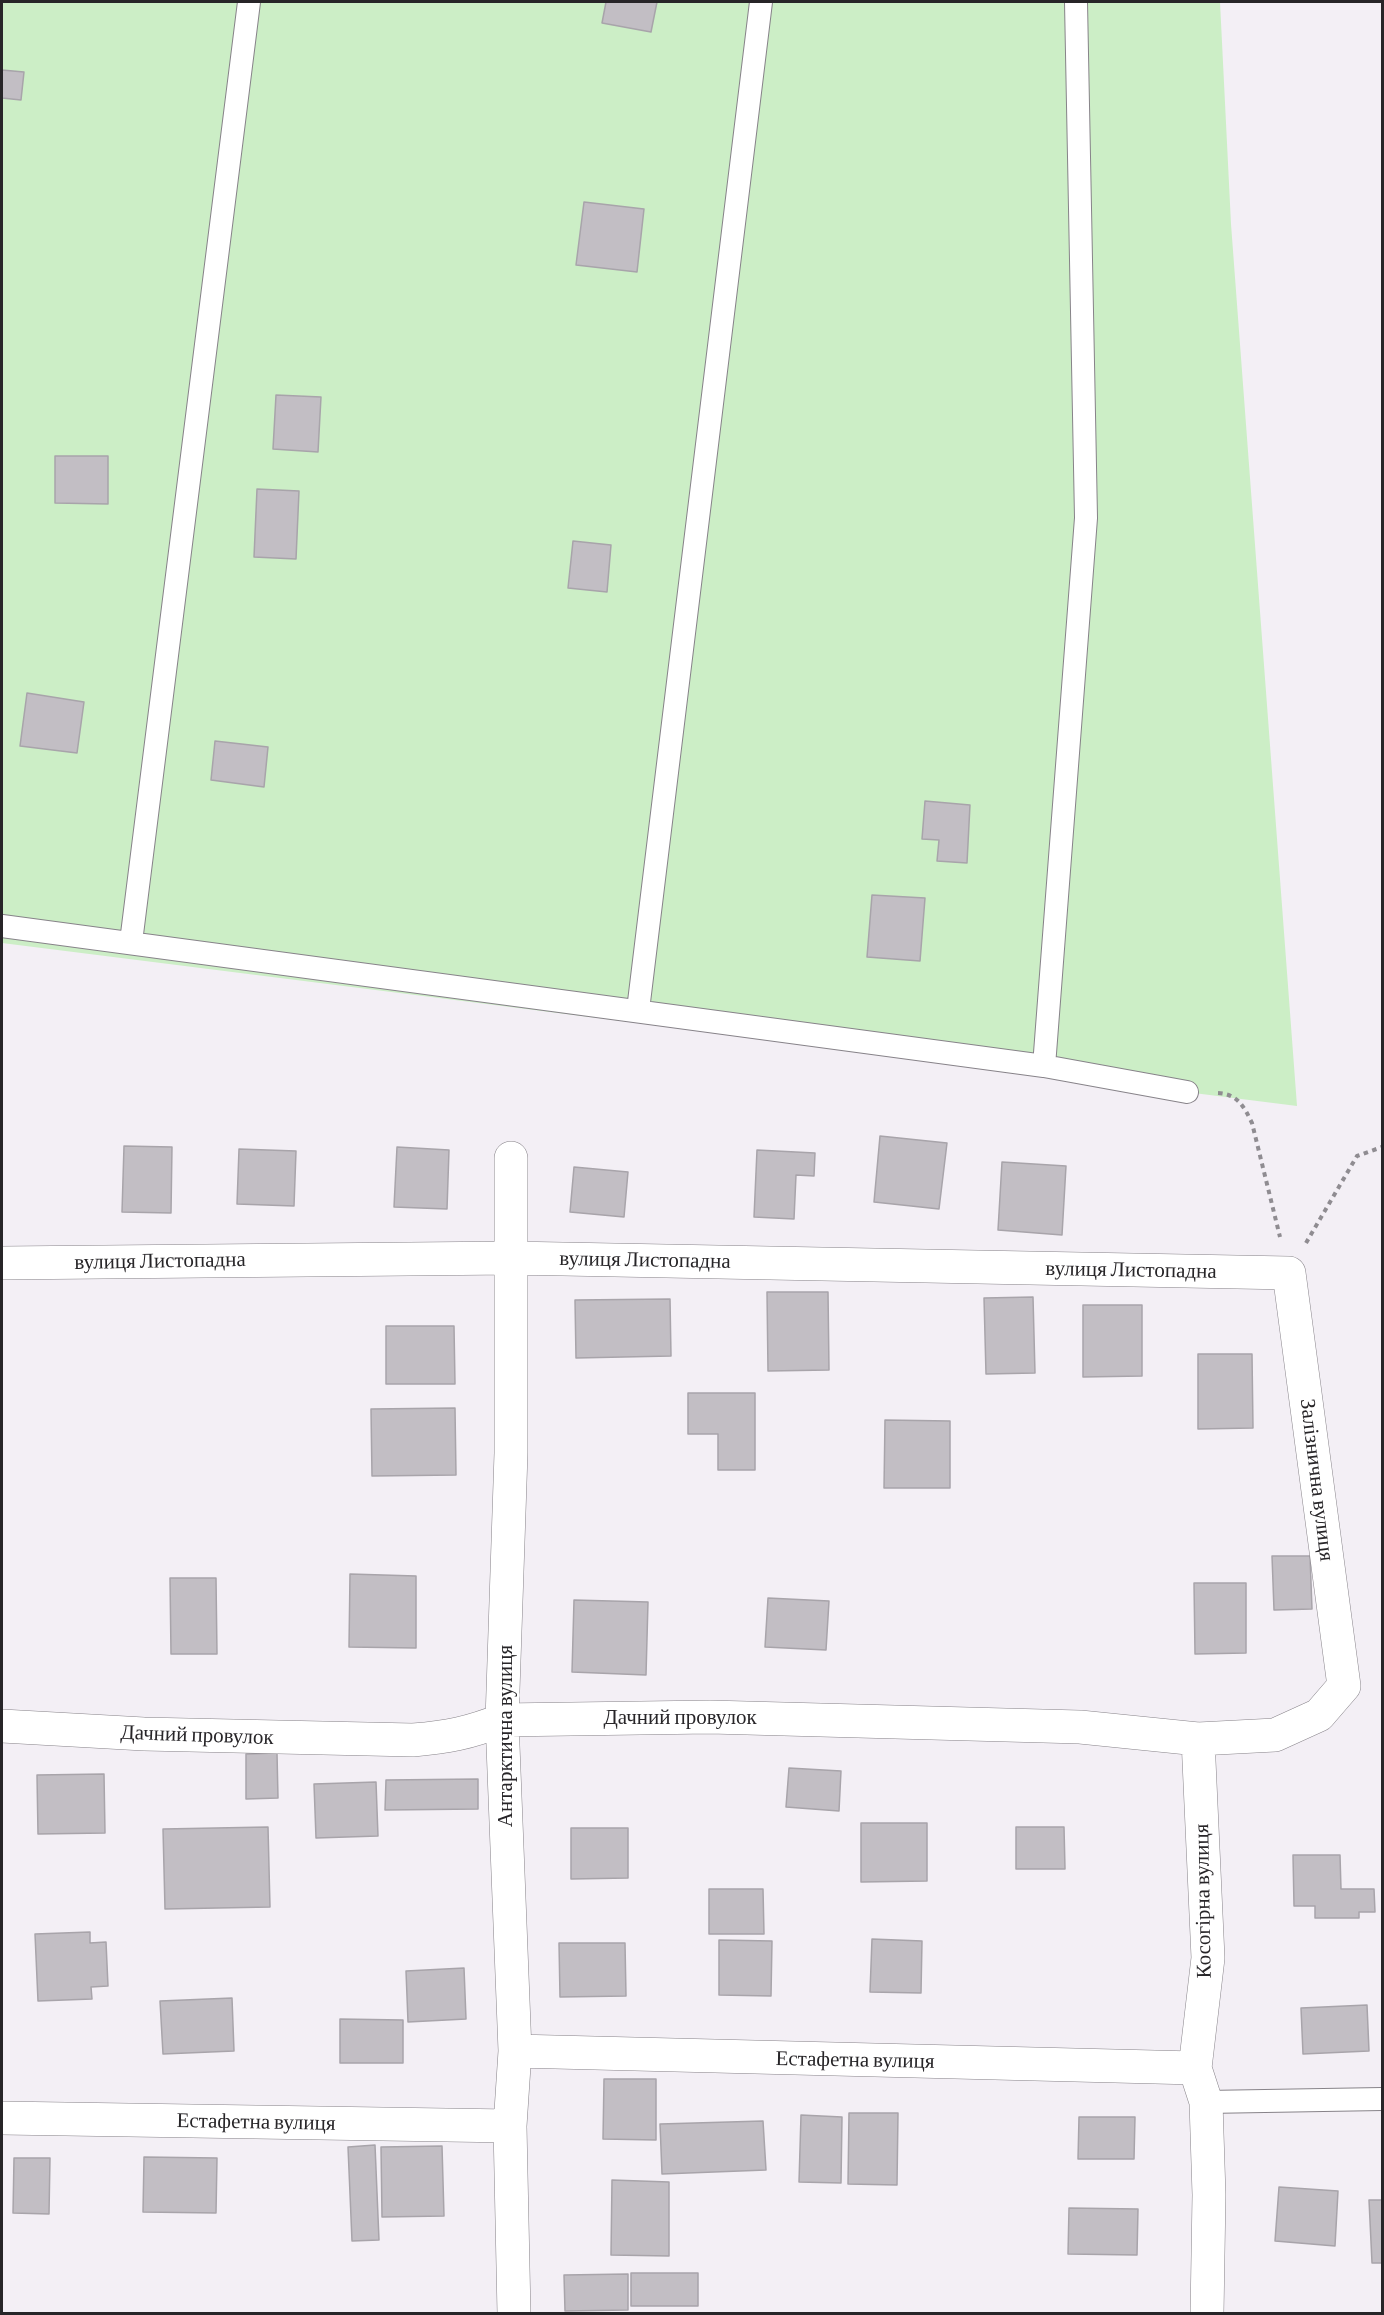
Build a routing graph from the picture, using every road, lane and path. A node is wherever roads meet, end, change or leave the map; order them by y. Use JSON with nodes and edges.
{"nodes":[{"id":1,"x":249,"y":2,"type":"edge"},
{"id":2,"x":761,"y":2,"type":"edge"},
{"id":3,"x":1076,"y":2,"type":"edge"},
{"id":4,"x":2,"y":926,"type":"edge"},
{"id":5,"x":131,"y":942,"type":"junction"},
{"id":6,"x":639,"y":1010,"type":"junction"},
{"id":7,"x":1044,"y":1066,"type":"junction"},
{"id":8,"x":1187,"y":1092,"type":"joint"},
{"id":9,"x":1383,"y":1147,"type":"edge"},
{"id":10,"x":511,"y":1158,"type":"dead end"},
{"id":11,"x":511,"y":1258,"type":"junction"},
{"id":12,"x":2,"y":1263,"type":"edge"},
{"id":13,"x":1289,"y":1273,"type":"junction"},
{"id":14,"x":1344,"y":1686,"type":"joint"},
{"id":15,"x":502,"y":1720,"type":"junction"},
{"id":16,"x":2,"y":1726,"type":"edge"},
{"id":17,"x":1198,"y":1739,"type":"junction"},
{"id":18,"x":514,"y":2051,"type":"junction"},
{"id":19,"x":1195,"y":2068,"type":"junction"},
{"id":20,"x":1383,"y":2099,"type":"edge"},
{"id":21,"x":1206,"y":2102,"type":"junction"},
{"id":22,"x":2,"y":2118,"type":"edge"},
{"id":23,"x":510,"y":2126,"type":"junction"},
{"id":24,"x":514,"y":2313,"type":"edge"},
{"id":25,"x":1207,"y":2313,"type":"edge"}],
"edges":[{"from":1,"to":5,"type":"lane"},
{"from":2,"to":6,"type":"lane"},
{"from":3,"to":7,"type":"lane"},
{"from":4,"to":5,"type":"lane"},
{"from":5,"to":6,"type":"lane"},
{"from":6,"to":7,"type":"lane"},
{"from":7,"to":8,"type":"lane"},
{"from":8,"to":13,"type":"path"},
{"from":9,"to":13,"type":"path"},
{"from":10,"to":11,"type":"street","name":"Антарктична вулиця"},
{"from":11,"to":12,"type":"street","name":"вулиця Листопадна"},
{"from":11,"to":13,"type":"street","name":"вулиця Листопадна"},
{"from":11,"to":15,"type":"street","name":"Антарктична вулиця"},
{"from":13,"to":14,"type":"street","name":"Залізнична вулиця"},
{"from":14,"to":17,"type":"street","name":"Дачний провулок"},
{"from":15,"to":16,"type":"street","name":"Дачний провулок"},
{"from":15,"to":17,"type":"street","name":"Дачний провулок"},
{"from":15,"to":18,"type":"street","name":"Антарктична вулиця"},
{"from":17,"to":19,"type":"street","name":"Косогірна вулиця"},
{"from":18,"to":19,"type":"street","name":"Естафетна вулиця"},
{"from":18,"to":23,"type":"street","name":"Антарктична вулиця"},
{"from":19,"to":21,"type":"street","name":"Косогірна вулиця"},
{"from":20,"to":21,"type":"lane"},
{"from":21,"to":25,"type":"street","name":"Косогірна вулиця"},
{"from":22,"to":23,"type":"street","name":"Естафетна вулиця"},
{"from":23,"to":24,"type":"street","name":"Антарктична вулиця"}]}
